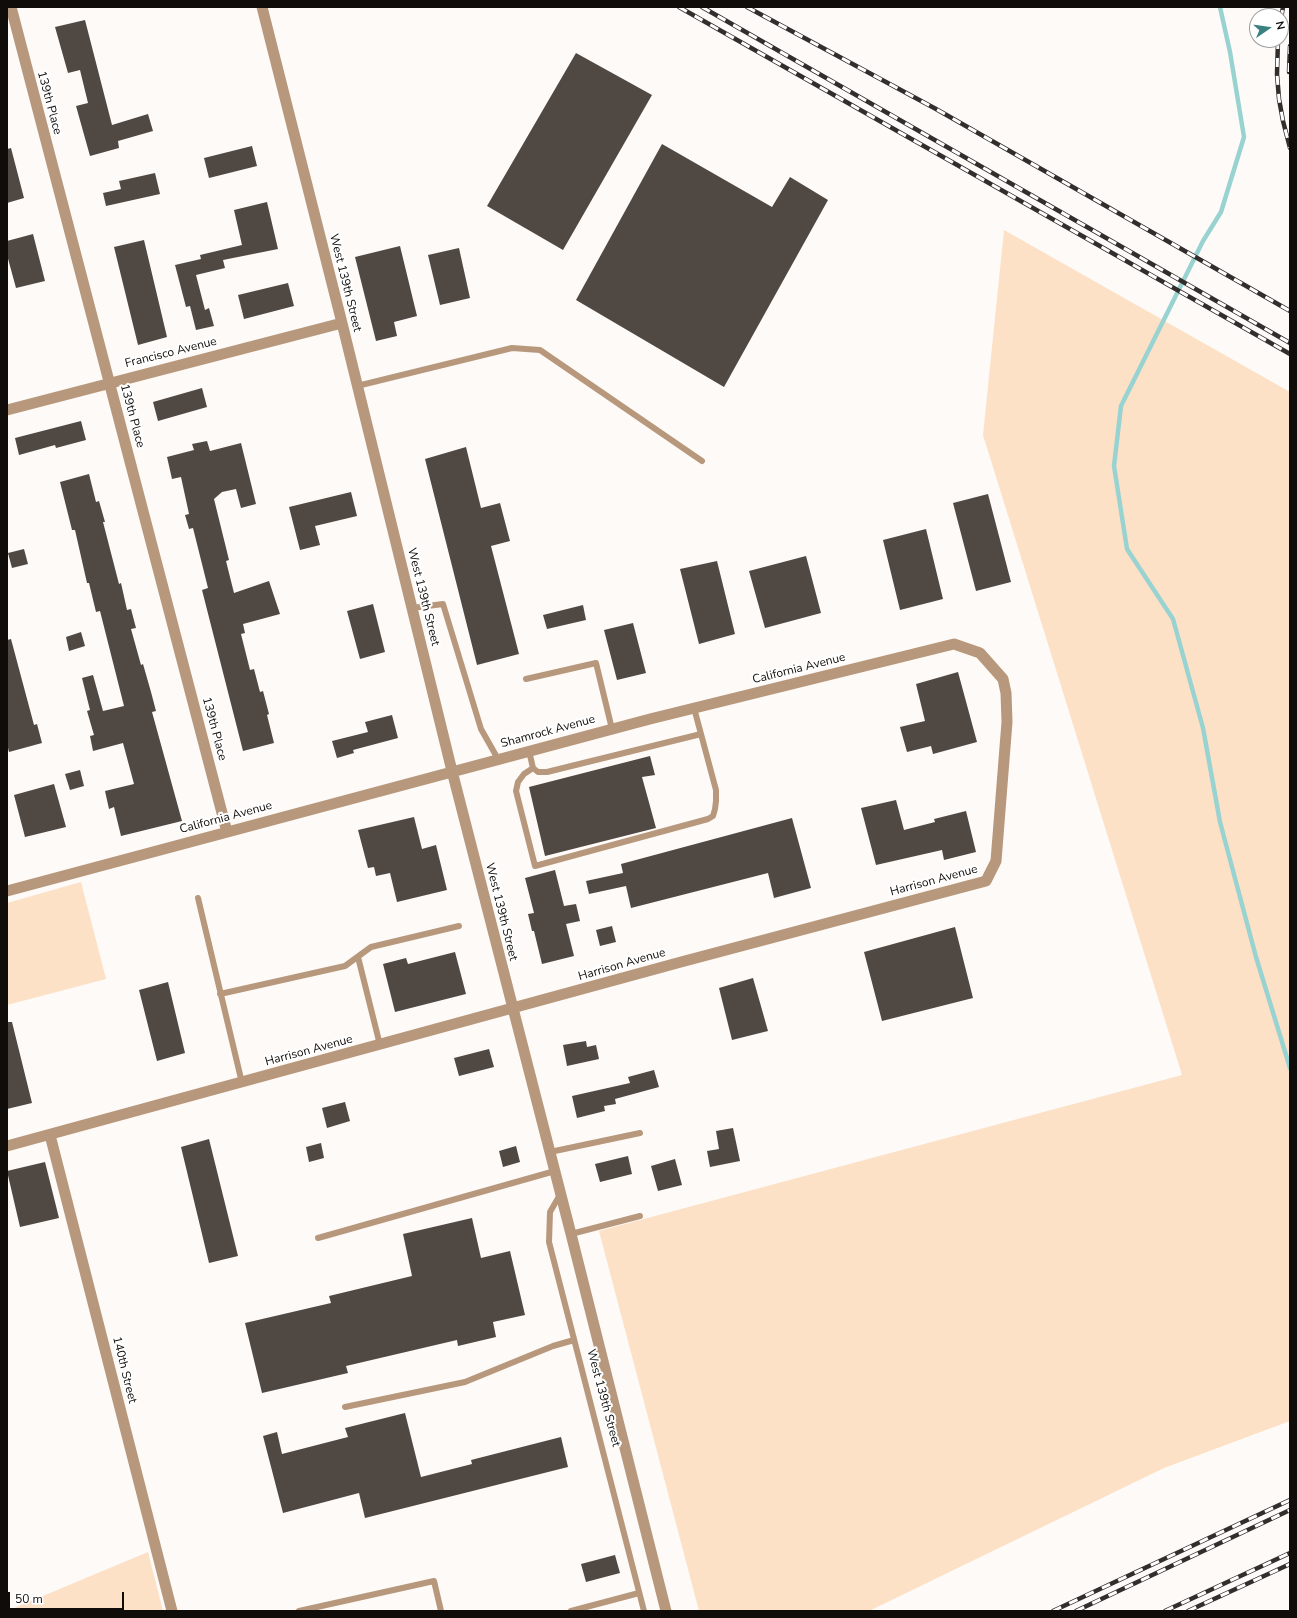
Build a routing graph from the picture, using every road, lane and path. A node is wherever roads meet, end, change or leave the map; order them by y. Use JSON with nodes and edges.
{"nodes":[{"id":1,"x":11,"y":7,"type":"edge"},
{"id":2,"x":262,"y":7,"type":"edge"},
{"id":3,"x":342,"y":323,"type":"junction"},
{"id":4,"x":110,"y":382,"type":"junction"},
{"id":5,"x":357,"y":386,"type":"junction"},
{"id":6,"x":7,"y":410,"type":"edge"},
{"id":7,"x":702,"y":461,"type":"dead end"},
{"id":8,"x":412,"y":608,"type":"junction"},
{"id":9,"x":954,"y":644,"type":"joint"},
{"id":10,"x":526,"y":679,"type":"dead end"},
{"id":11,"x":694,"y":708,"type":"junction"},
{"id":12,"x":650,"y":719,"type":"joint"},
{"id":13,"x":612,"y":729,"type":"junction"},
{"id":14,"x":700,"y":734,"type":"junction"},
{"id":15,"x":529,"y":751,"type":"junction"},
{"id":16,"x":498,"y":759,"type":"junction"},
{"id":17,"x":533,"y":768,"type":"junction"},
{"id":18,"x":452,"y":771,"type":"junction"},
{"id":19,"x":227,"y":832,"type":"junction"},
{"id":20,"x":7,"y":891,"type":"edge"},
{"id":21,"x":198,"y":898,"type":"dead end"},
{"id":22,"x":459,"y":926,"type":"dead end"},
{"id":23,"x":358,"y":956,"type":"junction"},
{"id":24,"x":220,"y":994,"type":"junction"},
{"id":25,"x":512,"y":1009,"type":"junction"},
{"id":26,"x":380,"y":1045,"type":"junction"},
{"id":27,"x":242,"y":1083,"type":"junction"},
{"id":28,"x":640,"y":1133,"type":"dead end"},
{"id":29,"x":50,"y":1136,"type":"junction"},
{"id":30,"x":7,"y":1146,"type":"edge"},
{"id":31,"x":550,"y":1152,"type":"junction"},
{"id":32,"x":555,"y":1171,"type":"junction"},
{"id":33,"x":561,"y":1193,"type":"junction"},
{"id":34,"x":640,"y":1216,"type":"dead end"},
{"id":35,"x":571,"y":1234,"type":"junction"},
{"id":36,"x":318,"y":1238,"type":"dead end"},
{"id":37,"x":574,"y":1340,"type":"junction"},
{"id":38,"x":345,"y":1407,"type":"dead end"},
{"id":39,"x":639,"y":1593,"type":"junction"},
{"id":40,"x":172,"y":1611,"type":"edge"},
{"id":41,"x":299,"y":1611,"type":"edge"},
{"id":42,"x":441,"y":1611,"type":"edge"},
{"id":43,"x":571,"y":1611,"type":"edge"},
{"id":44,"x":644,"y":1611,"type":"edge"},
{"id":45,"x":666,"y":1611,"type":"edge"}],
"edges":[{"from":1,"to":4,"type":"street","name":"139th Place"},
{"from":2,"to":3,"type":"street","name":"West 139th Street"},
{"from":3,"to":4,"type":"street","name":"Francisco Avenue"},
{"from":3,"to":5,"type":"street","name":"West 139th Street"},
{"from":4,"to":6,"type":"street","name":"Francisco Avenue"},
{"from":4,"to":19,"type":"street","name":"139th Place"},
{"from":5,"to":7,"type":"lane"},
{"from":5,"to":8,"type":"street","name":"West 139th Street"},
{"from":8,"to":16,"type":"lane"},
{"from":8,"to":18,"type":"street","name":"West 139th Street"},
{"from":9,"to":11,"type":"street","name":"California Avenue"},
{"from":9,"to":25,"type":"street","name":"Harrison Avenue"},
{"from":10,"to":13,"type":"lane"},
{"from":11,"to":12,"type":"street","name":"California Avenue"},
{"from":11,"to":14,"type":"lane"},
{"from":12,"to":13,"type":"street","name":"Shamrock Avenue"},
{"from":13,"to":15,"type":"street","name":"Shamrock Avenue"},
{"from":14,"to":17,"type":"lane"},
{"from":14,"to":17,"type":"lane"},
{"from":15,"to":16,"type":"street","name":"Shamrock Avenue"},
{"from":15,"to":17,"type":"lane"},
{"from":16,"to":18,"type":"street","name":"Shamrock Avenue"},
{"from":18,"to":19,"type":"street","name":"California Avenue"},
{"from":18,"to":25,"type":"street","name":"West 139th Street"},
{"from":19,"to":20,"type":"street","name":"California Avenue"},
{"from":21,"to":24,"type":"lane"},
{"from":22,"to":23,"type":"lane"},
{"from":23,"to":24,"type":"lane"},
{"from":23,"to":26,"type":"lane"},
{"from":24,"to":27,"type":"lane"},
{"from":25,"to":26,"type":"street","name":"Harrison Avenue"},
{"from":25,"to":31,"type":"street","name":"West 139th Street"},
{"from":26,"to":27,"type":"street","name":"Harrison Avenue"},
{"from":27,"to":29,"type":"street","name":"Harrison Avenue"},
{"from":28,"to":31,"type":"lane"},
{"from":29,"to":30,"type":"street","name":"Harrison Avenue"},
{"from":29,"to":40,"type":"street","name":"140th Street"},
{"from":31,"to":32,"type":"street","name":"West 139th Street"},
{"from":32,"to":33,"type":"street","name":"West 139th Street"},
{"from":32,"to":36,"type":"lane"},
{"from":33,"to":35,"type":"street","name":"West 139th Street"},
{"from":33,"to":37,"type":"lane","name":"West 139th Street"},
{"from":34,"to":35,"type":"lane"},
{"from":35,"to":45,"type":"street","name":"West 139th Street"},
{"from":37,"to":38,"type":"lane"},
{"from":37,"to":39,"type":"lane","name":"West 139th Street"},
{"from":39,"to":43,"type":"lane"},
{"from":39,"to":44,"type":"lane","name":"West 139th Street"},
{"from":41,"to":42,"type":"lane"}]}
